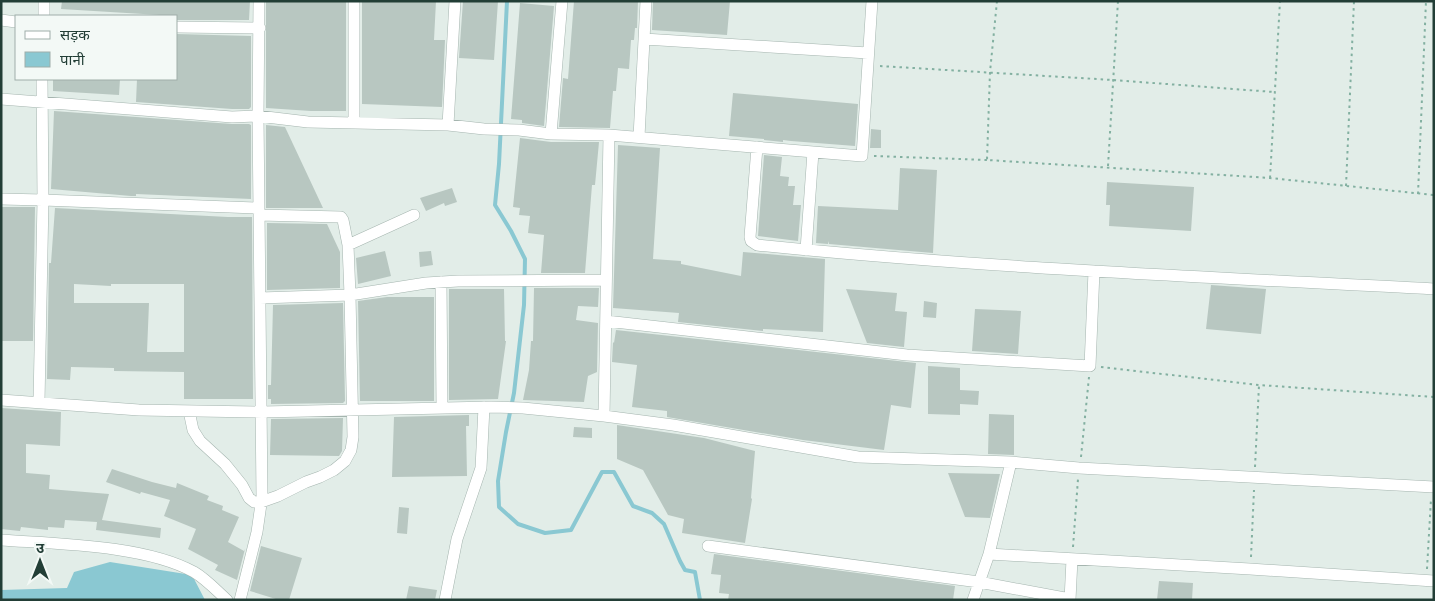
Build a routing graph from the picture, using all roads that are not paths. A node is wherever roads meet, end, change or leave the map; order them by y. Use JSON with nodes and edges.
{"nodes":[{"id":1,"x":44,"y":1,"type":"edge"},
{"id":2,"x":259,"y":1,"type":"edge"},
{"id":3,"x":354,"y":1,"type":"edge"},
{"id":4,"x":455,"y":1,"type":"edge"},
{"id":5,"x":562,"y":1,"type":"edge"},
{"id":6,"x":646,"y":1,"type":"edge"},
{"id":7,"x":872,"y":1,"type":"edge"},
{"id":8,"x":44,"y":15,"type":"edge"},
{"id":9,"x":1,"y":20,"type":"edge"},
{"id":10,"x":15,"y":22,"type":"edge"},
{"id":11,"x":178,"y":26,"type":"edge"},
{"id":12,"x":260,"y":28,"type":"junction"},
{"id":13,"x":644,"y":39,"type":"junction"},
{"id":14,"x":868,"y":53,"type":"junction"},
{"id":15,"x":42,"y":80,"type":"edge"},
{"id":16,"x":1,"y":99,"type":"edge"},
{"id":17,"x":42,"y":101,"type":"junction"},
{"id":18,"x":258,"y":116,"type":"junction"},
{"id":19,"x":354,"y":123,"type":"junction"},
{"id":20,"x":448,"y":125,"type":"junction"},
{"id":21,"x":551,"y":134,"type":"junction"},
{"id":22,"x":609,"y":135,"type":"junction"},
{"id":23,"x":639,"y":137,"type":"junction"},
{"id":24,"x":757,"y":147,"type":"junction"},
{"id":25,"x":813,"y":152,"type":"junction"},
{"id":26,"x":1,"y":199,"type":"edge"},
{"id":27,"x":43,"y":200,"type":"junction"},
{"id":28,"x":259,"y":211,"type":"junction"},
{"id":29,"x":414,"y":215,"type":"dead end"},
{"id":30,"x":348,"y":245,"type":"junction"},
{"id":31,"x":806,"y":250,"type":"junction"},
{"id":32,"x":1094,"y":271,"type":"junction"},
{"id":33,"x":605,"y":280,"type":"junction"},
{"id":34,"x":441,"y":282,"type":"junction"},
{"id":35,"x":1434,"y":289,"type":"edge"},
{"id":36,"x":350,"y":295,"type":"junction"},
{"id":37,"x":260,"y":298,"type":"junction"},
{"id":38,"x":606,"y":320,"type":"junction"},
{"id":39,"x":1,"y":400,"type":"edge"},
{"id":40,"x":39,"y":402,"type":"junction"},
{"id":41,"x":487,"y":407,"type":"junction"},
{"id":42,"x":442,"y":408,"type":"junction"},
{"id":43,"x":352,"y":410,"type":"junction"},
{"id":44,"x":189,"y":411,"type":"junction"},
{"id":45,"x":262,"y":412,"type":"junction"},
{"id":46,"x":604,"y":416,"type":"junction"},
{"id":47,"x":1011,"y":462,"type":"junction"},
{"id":48,"x":1432,"y":487,"type":"edge"},
{"id":49,"x":261,"y":502,"type":"junction"},
{"id":50,"x":1,"y":540,"type":"edge"},
{"id":51,"x":708,"y":546,"type":"dead end"},
{"id":52,"x":989,"y":554,"type":"junction"},
{"id":53,"x":1072,"y":559,"type":"junction"},
{"id":54,"x":1430,"y":581,"type":"edge"},
{"id":55,"x":979,"y":582,"type":"junction"},
{"id":56,"x":227,"y":600,"type":"edge"},
{"id":57,"x":240,"y":600,"type":"edge"},
{"id":58,"x":445,"y":600,"type":"edge"},
{"id":59,"x":973,"y":600,"type":"edge"},
{"id":60,"x":1070,"y":600,"type":"edge"}],
"edges":[{"from":1,"to":8,"type":"street"},
{"from":2,"to":12,"type":"street"},
{"from":3,"to":19,"type":"street"},
{"from":4,"to":20,"type":"street"},
{"from":5,"to":21,"type":"street"},
{"from":6,"to":13,"type":"street"},
{"from":7,"to":14,"type":"street"},
{"from":9,"to":10,"type":"street"},
{"from":11,"to":12,"type":"street"},
{"from":12,"to":18,"type":"street"},
{"from":13,"to":14,"type":"street"},
{"from":13,"to":23,"type":"street"},
{"from":14,"to":25,"type":"street"},
{"from":15,"to":17,"type":"street"},
{"from":16,"to":17,"type":"street"},
{"from":17,"to":18,"type":"street"},
{"from":17,"to":27,"type":"street"},
{"from":18,"to":19,"type":"street"},
{"from":18,"to":28,"type":"street"},
{"from":19,"to":20,"type":"street"},
{"from":20,"to":21,"type":"street"},
{"from":21,"to":22,"type":"street"},
{"from":22,"to":23,"type":"street"},
{"from":22,"to":33,"type":"street"},
{"from":23,"to":24,"type":"street"},
{"from":24,"to":25,"type":"street"},
{"from":24,"to":31,"type":"street"},
{"from":25,"to":31,"type":"street"},
{"from":26,"to":27,"type":"street"},
{"from":27,"to":28,"type":"street"},
{"from":27,"to":40,"type":"street"},
{"from":28,"to":30,"type":"street"},
{"from":28,"to":37,"type":"street"},
{"from":29,"to":30,"type":"street"},
{"from":30,"to":36,"type":"street"},
{"from":31,"to":32,"type":"street"},
{"from":32,"to":35,"type":"street"},
{"from":32,"to":38,"type":"street"},
{"from":33,"to":34,"type":"street"},
{"from":33,"to":38,"type":"street"},
{"from":34,"to":36,"type":"street"},
{"from":34,"to":42,"type":"street"},
{"from":36,"to":37,"type":"street"},
{"from":36,"to":43,"type":"street"},
{"from":37,"to":45,"type":"street"},
{"from":38,"to":46,"type":"street"},
{"from":39,"to":40,"type":"street"},
{"from":40,"to":44,"type":"street"},
{"from":41,"to":42,"type":"street"},
{"from":41,"to":46,"type":"street"},
{"from":41,"to":58,"type":"street"},
{"from":42,"to":43,"type":"street"},
{"from":43,"to":45,"type":"street"},
{"from":43,"to":49,"type":"street"},
{"from":44,"to":45,"type":"street"},
{"from":44,"to":49,"type":"street"},
{"from":45,"to":49,"type":"street"},
{"from":46,"to":47,"type":"street"},
{"from":47,"to":48,"type":"street"},
{"from":47,"to":52,"type":"street"},
{"from":49,"to":57,"type":"street"},
{"from":50,"to":56,"type":"street"},
{"from":51,"to":55,"type":"street"},
{"from":52,"to":53,"type":"street"},
{"from":52,"to":55,"type":"street"},
{"from":53,"to":54,"type":"street"},
{"from":53,"to":60,"type":"street"},
{"from":55,"to":59,"type":"street"},
{"from":55,"to":60,"type":"street"}]}
